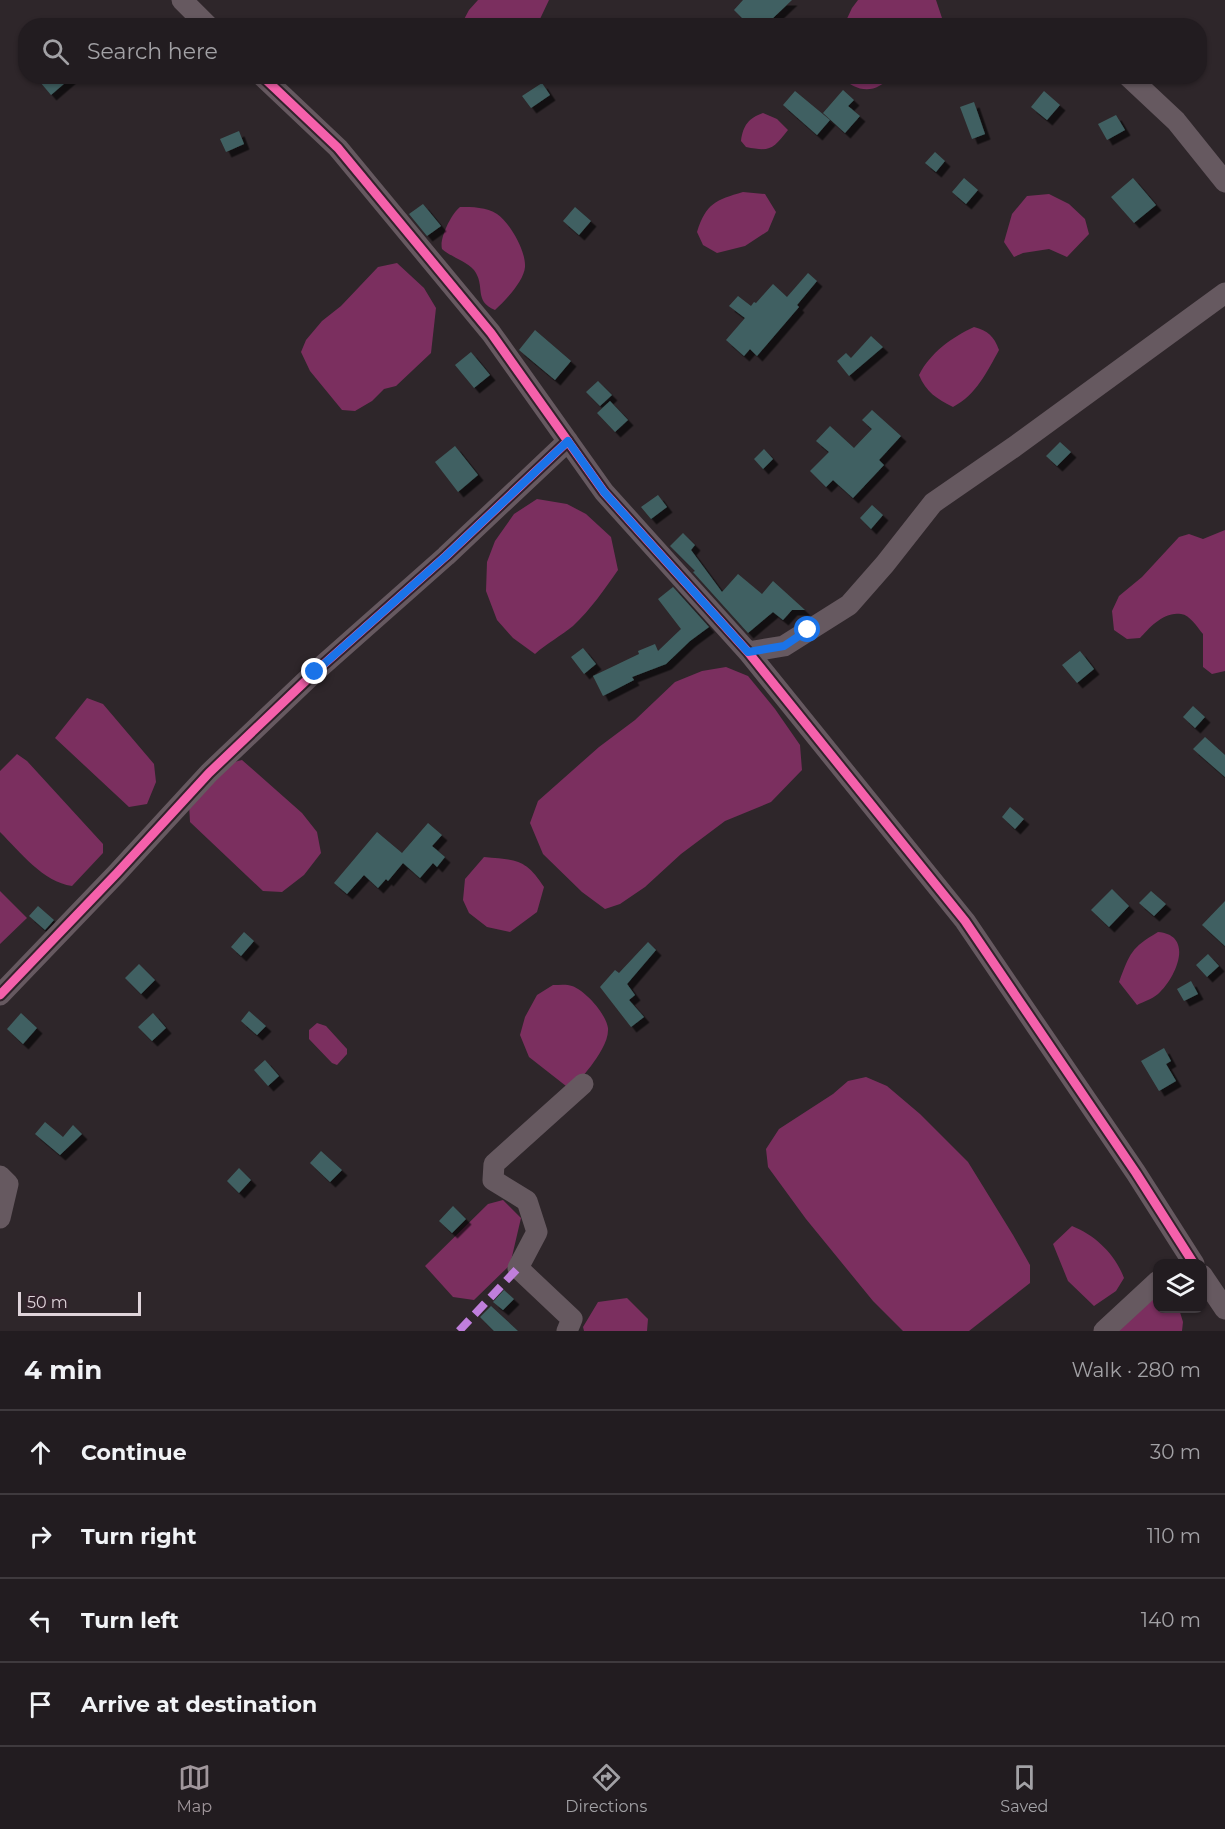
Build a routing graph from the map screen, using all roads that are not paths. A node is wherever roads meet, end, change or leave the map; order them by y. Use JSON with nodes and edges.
{"nodes":[{"id":1,"x":182,"y":0,"type":"edge"},
{"id":2,"x":200,"y":18,"type":"edge"},
{"id":3,"x":270,"y":84,"type":"edge"},
{"id":4,"x":1137,"y":84,"type":"edge"},
{"id":5,"x":1225,"y":182,"type":"edge"},
{"id":6,"x":1225,"y":293,"type":"edge"},
{"id":7,"x":568,"y":441,"type":"junction"},
{"id":8,"x":748,"y":652,"type":"junction"},
{"id":9,"x":0,"y":995,"type":"edge"},
{"id":10,"x":583,"y":1084,"type":"dead end"},
{"id":11,"x":0,"y":1176,"type":"edge"},
{"id":12,"x":0,"y":1218,"type":"edge"},
{"id":13,"x":1185,"y":1259,"type":"edge"},
{"id":14,"x":1207,"y":1281,"type":"edge"},
{"id":15,"x":1153,"y":1286,"type":"edge"},
{"id":16,"x":1225,"y":1309,"type":"edge"},
{"id":17,"x":567,"y":1331,"type":"edge"},
{"id":18,"x":1104,"y":1331,"type":"edge"}],
"edges":[{"from":1,"to":2,"type":"street"},
{"from":3,"to":7,"type":"street"},
{"from":4,"to":5,"type":"street"},
{"from":6,"to":8,"type":"street"},
{"from":7,"to":8,"type":"street"},
{"from":7,"to":9,"type":"street"},
{"from":8,"to":13,"type":"street"},
{"from":10,"to":17,"type":"street"},
{"from":11,"to":12,"type":"street"},
{"from":14,"to":16,"type":"street"},
{"from":15,"to":18,"type":"street"}]}
